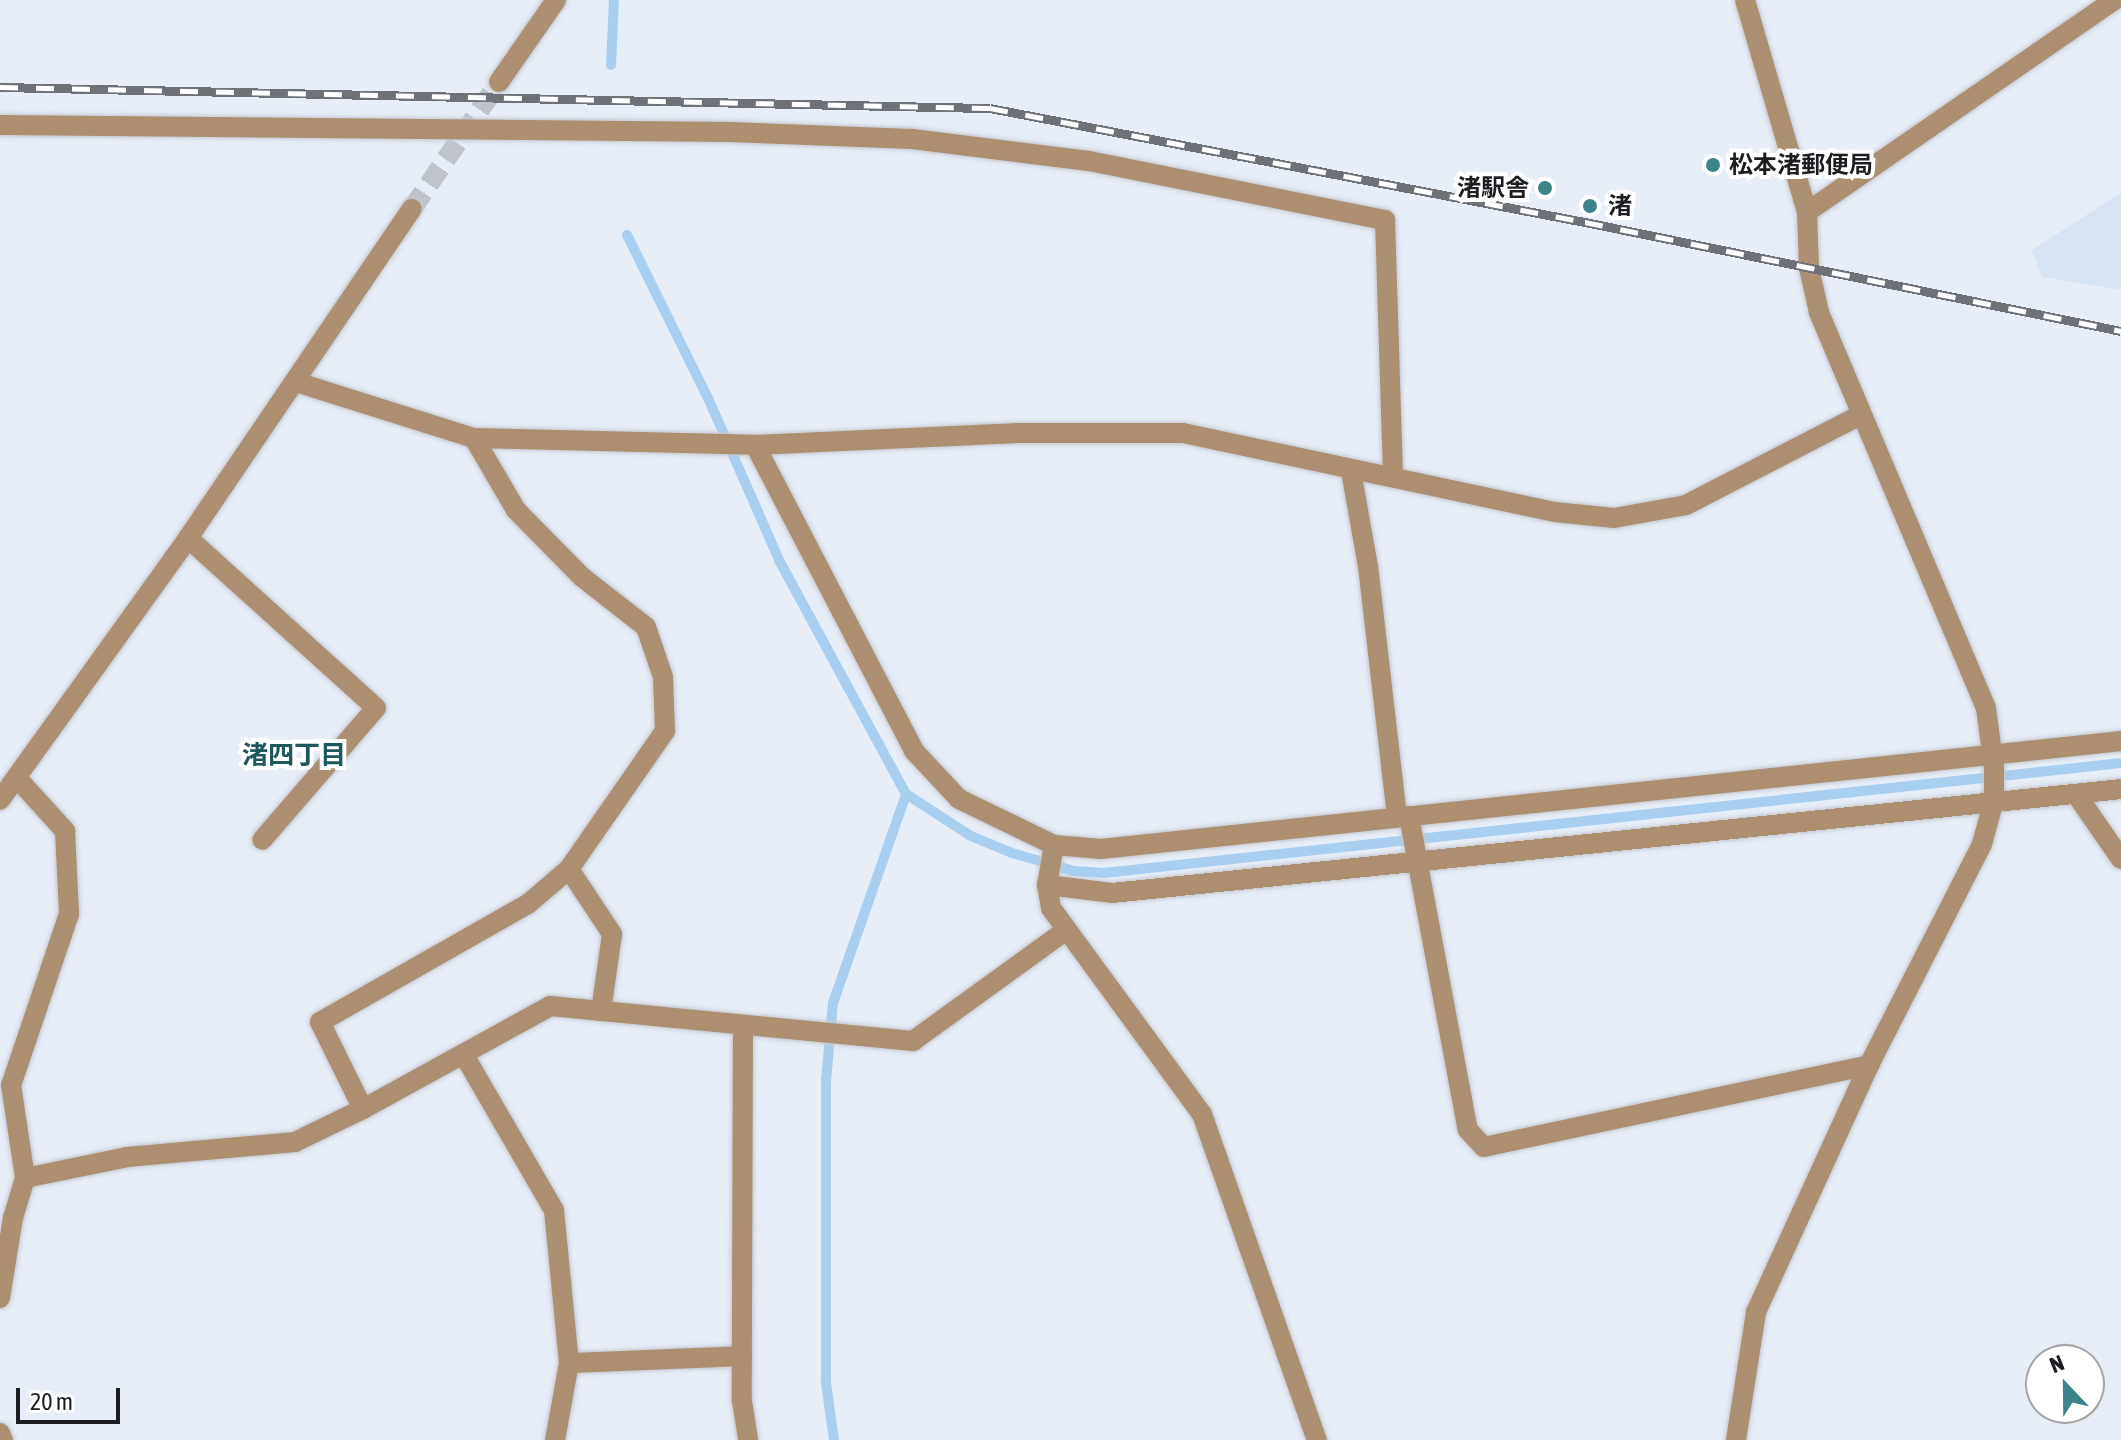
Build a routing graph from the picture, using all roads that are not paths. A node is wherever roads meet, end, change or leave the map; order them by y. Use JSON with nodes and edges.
{"nodes":[{"id":1,"x":556,"y":0,"type":"edge"},
{"id":2,"x":1745,"y":0,"type":"edge"},
{"id":3,"x":2114,"y":0,"type":"edge"},
{"id":4,"x":499,"y":82,"type":"tunnel mouth"},
{"id":5,"x":0,"y":125,"type":"edge"},
{"id":6,"x":412,"y":209,"type":"tunnel mouth"},
{"id":7,"x":1807,"y":212,"type":"junction"},
{"id":8,"x":296,"y":382,"type":"junction"},
{"id":9,"x":1860,"y":415,"type":"junction"},
{"id":10,"x":474,"y":438,"type":"junction"},
{"id":11,"x":755,"y":445,"type":"junction"},
{"id":12,"x":1351,"y":471,"type":"junction"},
{"id":13,"x":1393,"y":477,"type":"junction"},
{"id":14,"x":188,"y":538,"type":"junction"},
{"id":15,"x":2121,"y":741,"type":"edge"},
{"id":16,"x":1994,"y":777,"type":"junction"},
{"id":17,"x":17,"y":778,"type":"junction"},
{"id":18,"x":2121,"y":789,"type":"edge"},
{"id":19,"x":2076,"y":794,"type":"junction"},
{"id":20,"x":0,"y":800,"type":"edge"},
{"id":21,"x":1410,"y":834,"type":"junction"},
{"id":22,"x":262,"y":840,"type":"dead end"},
{"id":23,"x":2121,"y":859,"type":"edge"},
{"id":24,"x":1050,"y":865,"type":"junction"},
{"id":25,"x":569,"y":869,"type":"junction"},
{"id":26,"x":1065,"y":931,"type":"junction"},
{"id":27,"x":601,"y":1011,"type":"junction"},
{"id":28,"x":743,"y":1025,"type":"junction"},
{"id":29,"x":464,"y":1055,"type":"junction"},
{"id":30,"x":1869,"y":1065,"type":"junction"},
{"id":31,"x":363,"y":1109,"type":"junction"},
{"id":32,"x":25,"y":1178,"type":"junction"},
{"id":33,"x":0,"y":1298,"type":"edge"},
{"id":34,"x":742,"y":1356,"type":"junction"},
{"id":35,"x":569,"y":1363,"type":"junction"},
{"id":36,"x":0,"y":1433,"type":"edge"},
{"id":37,"x":3,"y":1440,"type":"edge"},
{"id":38,"x":555,"y":1440,"type":"edge"},
{"id":39,"x":748,"y":1440,"type":"edge"},
{"id":40,"x":1317,"y":1440,"type":"edge"},
{"id":41,"x":1736,"y":1440,"type":"edge"}],
"edges":[{"from":1,"to":4,"type":"street"},
{"from":2,"to":7,"type":"street"},
{"from":3,"to":7,"type":"street"},
{"from":5,"to":13,"type":"street"},
{"from":6,"to":8,"type":"street"},
{"from":7,"to":9,"type":"street"},
{"from":8,"to":10,"type":"street"},
{"from":8,"to":14,"type":"street"},
{"from":9,"to":13,"type":"street"},
{"from":9,"to":16,"type":"street"},
{"from":10,"to":11,"type":"street"},
{"from":10,"to":25,"type":"street"},
{"from":11,"to":12,"type":"street"},
{"from":11,"to":24,"type":"street"},
{"from":12,"to":13,"type":"street"},
{"from":12,"to":21,"type":"street"},
{"from":14,"to":17,"type":"street"},
{"from":14,"to":22,"type":"street"},
{"from":15,"to":16,"type":"street"},
{"from":16,"to":19,"type":"street"},
{"from":16,"to":21,"type":"street"},
{"from":16,"to":21,"type":"street"},
{"from":16,"to":30,"type":"street"},
{"from":17,"to":20,"type":"street"},
{"from":17,"to":32,"type":"street"},
{"from":18,"to":19,"type":"street"},
{"from":19,"to":23,"type":"street"},
{"from":21,"to":24,"type":"street"},
{"from":21,"to":24,"type":"street"},
{"from":21,"to":30,"type":"street"},
{"from":24,"to":26,"type":"street"},
{"from":25,"to":27,"type":"street"},
{"from":25,"to":31,"type":"street"},
{"from":26,"to":28,"type":"street"},
{"from":26,"to":40,"type":"street"},
{"from":27,"to":28,"type":"street"},
{"from":27,"to":29,"type":"street"},
{"from":28,"to":34,"type":"street"},
{"from":29,"to":31,"type":"street"},
{"from":29,"to":35,"type":"street"},
{"from":30,"to":41,"type":"street"},
{"from":31,"to":32,"type":"street"},
{"from":32,"to":33,"type":"street"},
{"from":34,"to":35,"type":"street"},
{"from":34,"to":39,"type":"street"},
{"from":35,"to":38,"type":"street"},
{"from":36,"to":37,"type":"street"}]}
